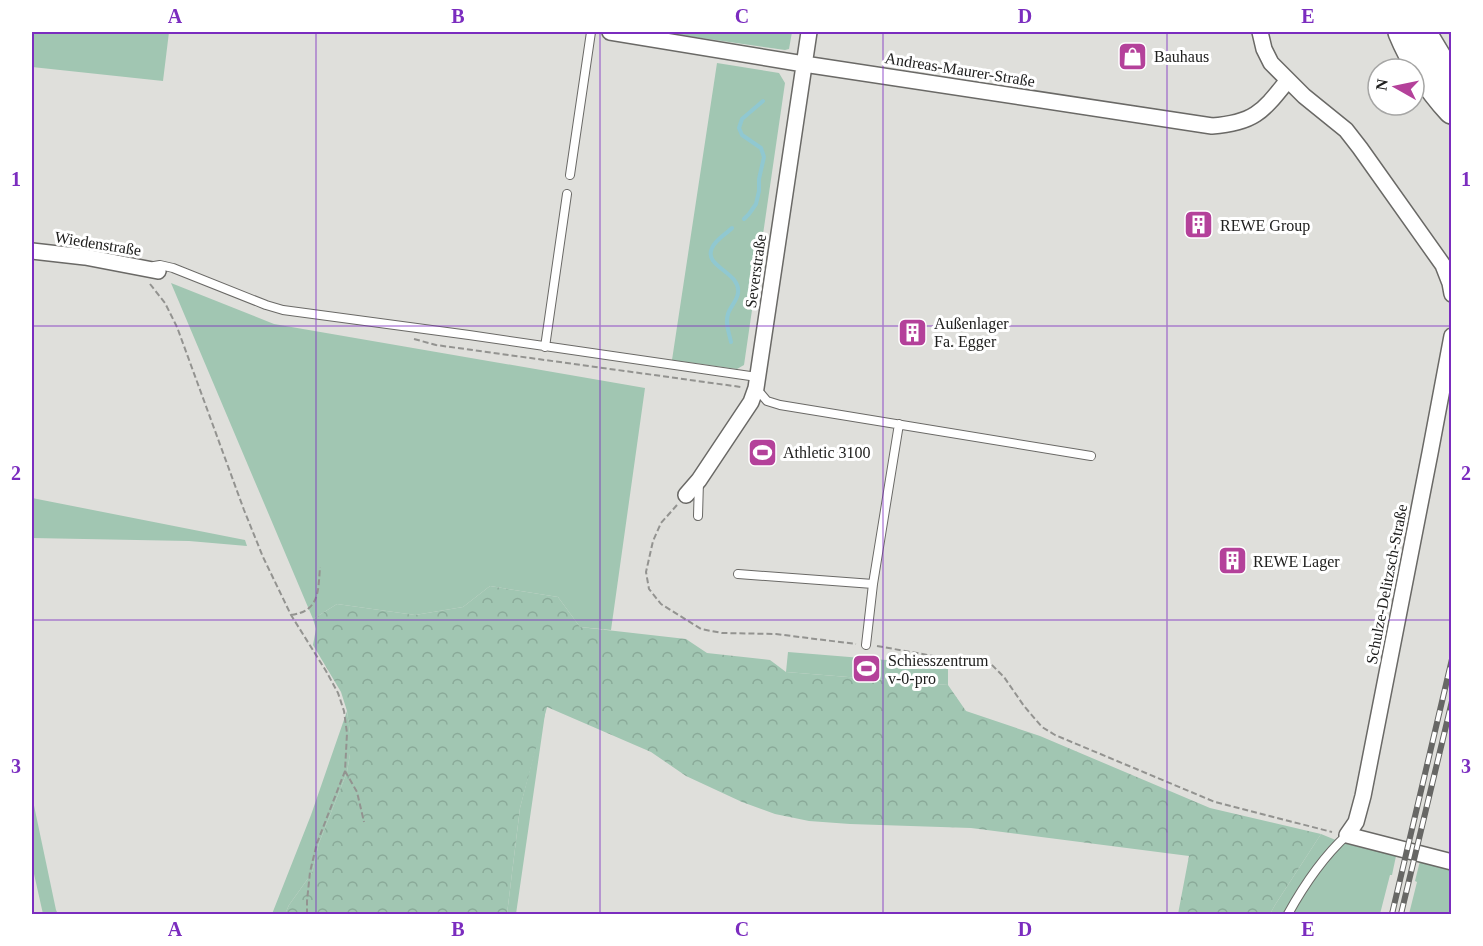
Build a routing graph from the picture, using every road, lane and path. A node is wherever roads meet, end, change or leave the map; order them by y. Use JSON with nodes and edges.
{"nodes":[{"id":1,"x":591,"y":32,"type":"edge"},
{"id":2,"x":610,"y":32,"type":"edge"},
{"id":3,"x":809,"y":32,"type":"edge"},
{"id":4,"x":1260,"y":32,"type":"edge"},
{"id":5,"x":1402,"y":32,"type":"edge"},
{"id":6,"x":1422,"y":32,"type":"edge"},
{"id":7,"x":1448,"y":32,"type":"edge"},
{"id":8,"x":1452,"y":36,"type":"edge"},
{"id":9,"x":804,"y":63,"type":"junction"},
{"id":10,"x":1452,"y":73,"type":"edge"},
{"id":11,"x":1288,"y":80,"type":"junction"},
{"id":12,"x":1452,"y":110,"type":"edge"},
{"id":13,"x":570,"y":175,"type":"dead end"},
{"id":14,"x":567,"y":194,"type":"dead end"},
{"id":15,"x":32,"y":251,"type":"edge"},
{"id":16,"x":145,"y":269,"type":"junction"},
{"id":17,"x":1452,"y":294,"type":"edge"},
{"id":18,"x":1452,"y":336,"type":"edge"},
{"id":19,"x":545,"y":347,"type":"junction"},
{"id":20,"x":756,"y":383,"type":"junction"},
{"id":21,"x":899,"y":424,"type":"junction"},
{"id":22,"x":1091,"y":456,"type":"dead end"},
{"id":23,"x":699,"y":480,"type":"junction"},
{"id":24,"x":686,"y":495,"type":"joint"},
{"id":25,"x":698,"y":516,"type":"dead end"},
{"id":26,"x":320,"y":567,"type":"dead end"},
{"id":27,"x":738,"y":574,"type":"dead end"},
{"id":28,"x":873,"y":584,"type":"junction"},
{"id":29,"x":291,"y":615,"type":"junction"},
{"id":30,"x":866,"y":645,"type":"junction"},
{"id":31,"x":345,"y":771,"type":"junction"},
{"id":32,"x":364,"y":822,"type":"dead end"},
{"id":33,"x":1347,"y":835,"type":"junction"},
{"id":34,"x":1452,"y":862,"type":"edge"},
{"id":35,"x":307,"y":915,"type":"edge"},
{"id":36,"x":1288,"y":915,"type":"edge"}],
"edges":[{"from":1,"to":13,"type":"lane"},
{"from":2,"to":9,"type":"street","name":"Andreas-Maurer-Straße"},
{"from":3,"to":9,"type":"street","name":"Severstraße"},
{"from":4,"to":11,"type":"street"},
{"from":5,"to":12,"type":"highway"},
{"from":6,"to":10,"type":"highway"},
{"from":7,"to":8,"type":"path"},
{"from":9,"to":11,"type":"street","name":"Andreas-Maurer-Straße"},
{"from":9,"to":20,"type":"street","name":"Severstraße"},
{"from":11,"to":17,"type":"street"},
{"from":14,"to":19,"type":"lane"},
{"from":15,"to":16,"type":"street","name":"Wiedenstraße"},
{"from":16,"to":19,"type":"lane"},
{"from":16,"to":29,"type":"path"},
{"from":18,"to":33,"type":"street","name":"Schulze-Delitzsch-Straße"},
{"from":19,"to":20,"type":"lane"},
{"from":20,"to":21,"type":"lane"},
{"from":20,"to":23,"type":"street","name":"Severstraße"},
{"from":21,"to":22,"type":"lane"},
{"from":21,"to":28,"type":"lane"},
{"from":23,"to":24,"type":"street","name":"Severstraße"},
{"from":23,"to":25,"type":"lane"},
{"from":24,"to":30,"type":"path"},
{"from":26,"to":29,"type":"path"},
{"from":27,"to":28,"type":"lane"},
{"from":28,"to":30,"type":"lane"},
{"from":29,"to":31,"type":"path"},
{"from":30,"to":33,"type":"path"},
{"from":31,"to":32,"type":"path"},
{"from":31,"to":35,"type":"path"},
{"from":33,"to":34,"type":"street"},
{"from":33,"to":36,"type":"lane"}]}
